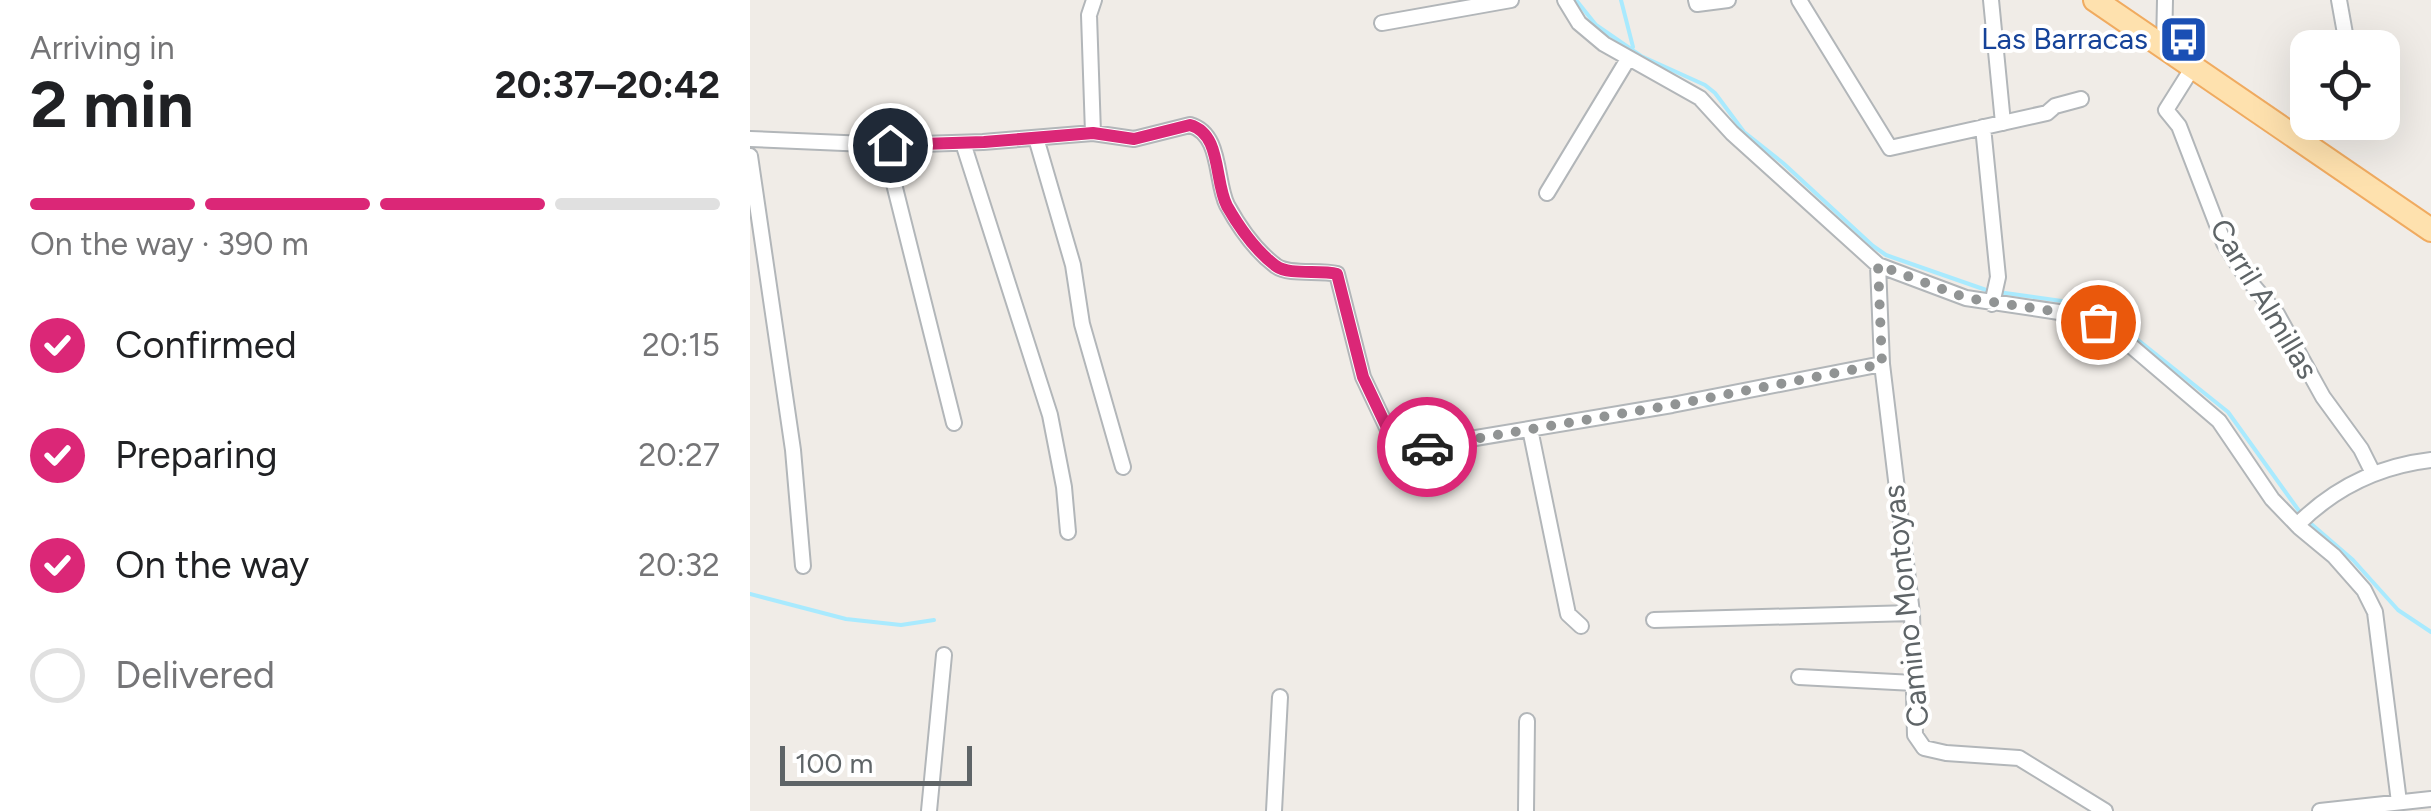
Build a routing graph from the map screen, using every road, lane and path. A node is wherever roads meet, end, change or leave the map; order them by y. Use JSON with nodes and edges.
{"nodes":[{"id":1,"x":1094,"y":0,"type":"edge"},
{"id":2,"x":1511,"y":0,"type":"edge"},
{"id":3,"x":1565,"y":0,"type":"edge"},
{"id":4,"x":1696,"y":0,"type":"edge"},
{"id":5,"x":1728,"y":0,"type":"edge"},
{"id":6,"x":1799,"y":0,"type":"edge"},
{"id":7,"x":1991,"y":0,"type":"edge"},
{"id":8,"x":2166,"y":0,"type":"edge"},
{"id":9,"x":2339,"y":0,"type":"edge"},
{"id":10,"x":2103,"y":4,"type":"edge"},
{"id":11,"x":1382,"y":23,"type":"dead end"},
{"id":12,"x":2344,"y":30,"type":"edge"},
{"id":13,"x":2164,"y":47,"type":"junction"},
{"id":14,"x":1628,"y":59,"type":"junction"},
{"id":15,"x":2193,"y":67,"type":"junction"},
{"id":16,"x":2081,"y":99,"type":"dead end"},
{"id":17,"x":2003,"y":123,"type":"junction"},
{"id":18,"x":1983,"y":127,"type":"junction"},
{"id":19,"x":1093,"y":133,"type":"junction"},
{"id":20,"x":1036,"y":138,"type":"junction"},
{"id":21,"x":750,"y":139,"type":"edge"},
{"id":22,"x":963,"y":143,"type":"junction"},
{"id":23,"x":884,"y":144,"type":"junction"},
{"id":24,"x":750,"y":156,"type":"edge"},
{"id":25,"x":1547,"y":193,"type":"dead end"},
{"id":26,"x":2431,"y":230,"type":"edge"},
{"id":27,"x":1878,"y":265,"type":"junction"},
{"id":28,"x":1992,"y":304,"type":"junction"},
{"id":29,"x":1882,"y":364,"type":"junction"},
{"id":30,"x":954,"y":423,"type":"dead end"},
{"id":31,"x":1530,"y":430,"type":"junction"},
{"id":32,"x":2431,"y":460,"type":"edge"},
{"id":33,"x":1123,"y":467,"type":"dead end"},
{"id":34,"x":2373,"y":473,"type":"junction"},
{"id":35,"x":2297,"y":525,"type":"junction"},
{"id":36,"x":1068,"y":532,"type":"dead end"},
{"id":37,"x":803,"y":566,"type":"dead end"},
{"id":38,"x":1912,"y":613,"type":"junction"},
{"id":39,"x":1654,"y":620,"type":"dead end"},
{"id":40,"x":1581,"y":626,"type":"dead end"},
{"id":41,"x":944,"y":655,"type":"dead end"},
{"id":42,"x":1799,"y":677,"type":"dead end"},
{"id":43,"x":1914,"y":683,"type":"junction"},
{"id":44,"x":1280,"y":697,"type":"dead end"},
{"id":45,"x":1527,"y":722,"type":"dead end"},
{"id":46,"x":2431,"y":799,"type":"edge"},
{"id":47,"x":2400,"y":802,"type":"junction"},
{"id":48,"x":929,"y":811,"type":"edge"},
{"id":49,"x":1274,"y":811,"type":"edge"},
{"id":50,"x":1526,"y":811,"type":"edge"},
{"id":51,"x":2105,"y":811,"type":"edge"},
{"id":52,"x":2320,"y":811,"type":"edge"}],
"edges":[{"from":1,"to":19,"type":"street"},
{"from":2,"to":11,"type":"street"},
{"from":3,"to":14,"type":"street"},
{"from":4,"to":5,"type":"street"},
{"from":6,"to":18,"type":"street"},
{"from":7,"to":17,"type":"street"},
{"from":8,"to":13,"type":"street"},
{"from":9,"to":12,"type":"street"},
{"from":10,"to":13,"type":"main road"},
{"from":13,"to":15,"type":"main road"},
{"from":14,"to":25,"type":"street"},
{"from":14,"to":27,"type":"street"},
{"from":15,"to":26,"type":"main road"},
{"from":15,"to":34,"type":"street","name":"Carril Almillas"},
{"from":16,"to":17,"type":"street"},
{"from":17,"to":18,"type":"street"},
{"from":18,"to":28,"type":"street"},
{"from":19,"to":20,"type":"street"},
{"from":19,"to":31,"type":"street"},
{"from":20,"to":22,"type":"street"},
{"from":20,"to":33,"type":"street"},
{"from":21,"to":23,"type":"street"},
{"from":22,"to":23,"type":"street"},
{"from":22,"to":36,"type":"street"},
{"from":23,"to":30,"type":"street"},
{"from":24,"to":37,"type":"street"},
{"from":27,"to":28,"type":"street"},
{"from":27,"to":29,"type":"street","name":"Camino Montoyas"},
{"from":28,"to":35,"type":"street"},
{"from":29,"to":31,"type":"street"},
{"from":29,"to":38,"type":"street","name":"Camino Montoyas"},
{"from":31,"to":40,"type":"street"},
{"from":32,"to":34,"type":"street"},
{"from":34,"to":35,"type":"street"},
{"from":35,"to":47,"type":"street"},
{"from":38,"to":39,"type":"street"},
{"from":38,"to":43,"type":"street","name":"Camino Montoyas"},
{"from":41,"to":48,"type":"street"},
{"from":42,"to":43,"type":"street"},
{"from":43,"to":51,"type":"street","name":"Camino Montoyas"},
{"from":44,"to":49,"type":"street"},
{"from":45,"to":50,"type":"street"},
{"from":46,"to":47,"type":"street"},
{"from":47,"to":52,"type":"street"}]}
